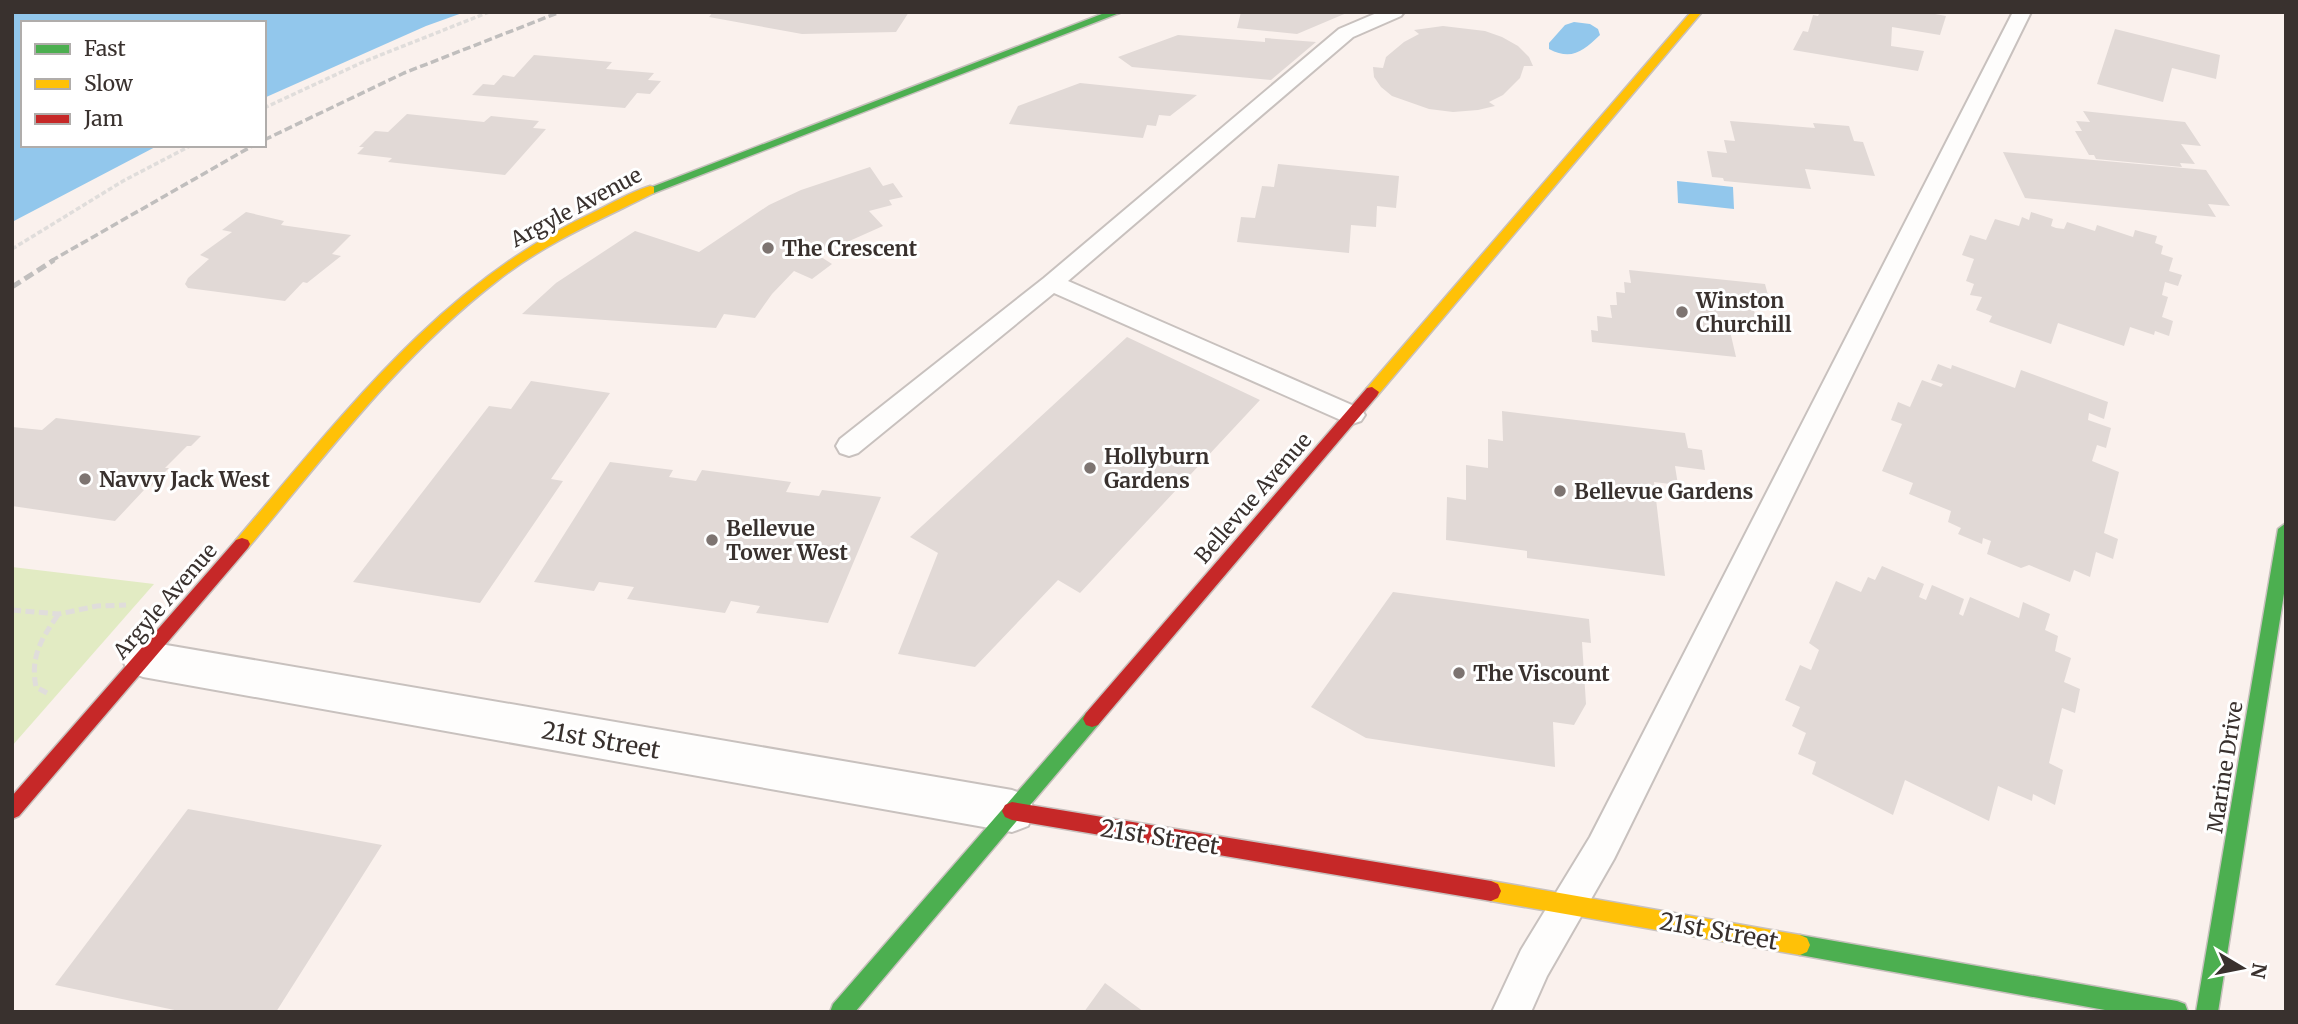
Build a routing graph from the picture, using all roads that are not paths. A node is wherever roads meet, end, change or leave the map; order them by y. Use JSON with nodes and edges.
{"nodes":[{"id":1,"x":1117,"y":12,"type":"edge"},
{"id":2,"x":1395,"y":12,"type":"edge"},
{"id":3,"x":1697,"y":12,"type":"edge"},
{"id":4,"x":2022,"y":12,"type":"edge"},
{"id":5,"x":1052,"y":283,"type":"junction"},
{"id":6,"x":1352,"y":415,"type":"junction"},
{"id":7,"x":849,"y":446,"type":"dead end"},
{"id":8,"x":2286,"y":529,"type":"edge"},
{"id":9,"x":143,"y":659,"type":"junction"},
{"id":10,"x":12,"y":810,"type":"edge"},
{"id":11,"x":1012,"y":811,"type":"junction"},
{"id":12,"x":1568,"y":904,"type":"junction"},
{"id":13,"x":841,"y":1012,"type":"edge"},
{"id":14,"x":1511,"y":1012,"type":"edge"},
{"id":15,"x":2177,"y":1012,"type":"edge"},
{"id":16,"x":2207,"y":1012,"type":"edge"}],
"edges":[{"from":1,"to":9,"type":"street","name":"Argyle Avenue"},
{"from":2,"to":5,"type":"lane"},
{"from":3,"to":6,"type":"street","name":"Bellevue Avenue"},
{"from":4,"to":12,"type":"lane"},
{"from":5,"to":6,"type":"lane"},
{"from":5,"to":7,"type":"lane"},
{"from":6,"to":11,"type":"street","name":"Bellevue Avenue"},
{"from":8,"to":16,"type":"street","name":"Marine Drive"},
{"from":9,"to":10,"type":"street","name":"Argyle Avenue"},
{"from":9,"to":11,"type":"street","name":"21st Street"},
{"from":11,"to":12,"type":"street","name":"21st Street"},
{"from":11,"to":13,"type":"street","name":"Bellevue Avenue"},
{"from":12,"to":14,"type":"lane"},
{"from":12,"to":15,"type":"street","name":"21st Street"}]}
